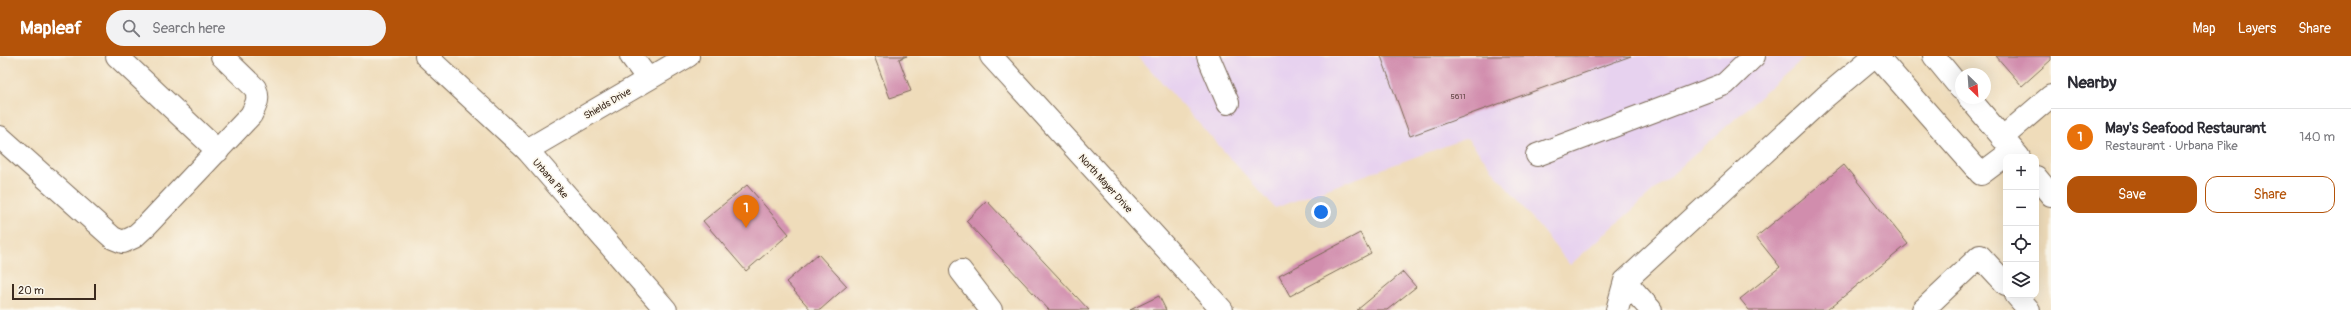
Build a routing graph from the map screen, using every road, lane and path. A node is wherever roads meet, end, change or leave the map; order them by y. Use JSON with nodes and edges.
{"nodes":[{"id":1,"x":117,"y":56,"type":"edge"},
{"id":2,"x":222,"y":56,"type":"edge"},
{"id":3,"x":426,"y":56,"type":"edge"},
{"id":4,"x":632,"y":56,"type":"edge"},
{"id":5,"x":688,"y":56,"type":"edge"},
{"id":6,"x":991,"y":56,"type":"edge"},
{"id":7,"x":1208,"y":56,"type":"edge"},
{"id":8,"x":1754,"y":56,"type":"edge"},
{"id":9,"x":1874,"y":56,"type":"edge"},
{"id":10,"x":1877,"y":56,"type":"edge"},
{"id":11,"x":1934,"y":56,"type":"edge"},
{"id":12,"x":648,"y":79,"type":"junction"},
{"id":13,"x":1955,"y":81,"type":"edge"},
{"id":14,"x":2051,"y":96,"type":"edge"},
{"id":15,"x":1228,"y":103,"type":"dead end"},
{"id":16,"x":1974,"y":104,"type":"edge"},
{"id":17,"x":0,"y":138,"type":"edge"},
{"id":18,"x":2011,"y":148,"type":"edge"},
{"id":19,"x":526,"y":150,"type":"junction"},
{"id":20,"x":218,"y":151,"type":"junction"},
{"id":21,"x":1537,"y":155,"type":"dead end"},
{"id":22,"x":961,"y":271,"type":"dead end"},
{"id":23,"x":1625,"y":281,"type":"junction"},
{"id":24,"x":2003,"y":281,"type":"edge"},
{"id":25,"x":2019,"y":298,"type":"edge"},
{"id":26,"x":666,"y":310,"type":"edge"},
{"id":27,"x":991,"y":310,"type":"edge"},
{"id":28,"x":1222,"y":310,"type":"edge"},
{"id":29,"x":1617,"y":310,"type":"edge"},
{"id":30,"x":1651,"y":310,"type":"edge"},
{"id":31,"x":1923,"y":310,"type":"edge"},
{"id":32,"x":2029,"y":310,"type":"edge"}],
"edges":[{"from":1,"to":20,"type":"street"},
{"from":2,"to":20,"type":"street"},
{"from":3,"to":19,"type":"street","name":"Urbana Pike"},
{"from":4,"to":12,"type":"street"},
{"from":5,"to":12,"type":"street","name":"Shields Drive"},
{"from":6,"to":28,"type":"street","name":"North Mayer Drive"},
{"from":7,"to":15,"type":"street"},
{"from":8,"to":21,"type":"street"},
{"from":9,"to":23,"type":"street"},
{"from":10,"to":18,"type":"street"},
{"from":11,"to":13,"type":"street"},
{"from":12,"to":19,"type":"street","name":"Shields Drive"},
{"from":14,"to":18,"type":"street"},
{"from":16,"to":18,"type":"street"},
{"from":17,"to":20,"type":"street"},
{"from":19,"to":26,"type":"street","name":"Urbana Pike"},
{"from":22,"to":27,"type":"street"},
{"from":23,"to":29,"type":"street"},
{"from":23,"to":30,"type":"street"},
{"from":24,"to":31,"type":"street"},
{"from":25,"to":32,"type":"street"}]}
